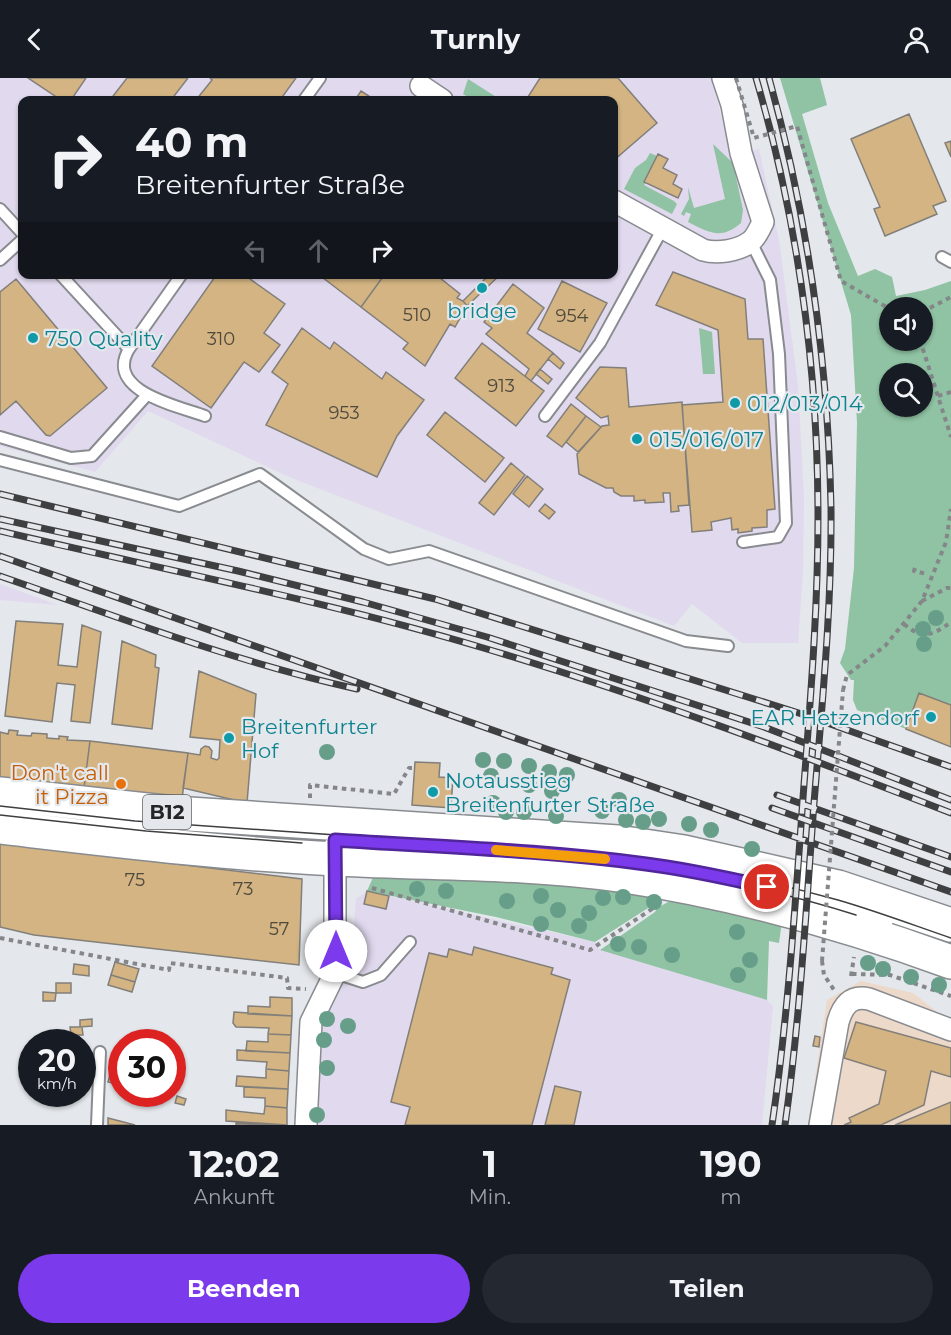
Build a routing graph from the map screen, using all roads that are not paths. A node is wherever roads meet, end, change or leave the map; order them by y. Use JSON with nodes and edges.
{"nodes":[{"id":1,"x":320,"y":78,"type":"edge"},
{"id":2,"x":723,"y":78,"type":"edge"},
{"id":3,"x":414,"y":81,"type":"edge"},
{"id":4,"x":307,"y":96,"type":"edge"},
{"id":5,"x":436,"y":96,"type":"edge"},
{"id":6,"x":618,"y":203,"type":"edge"},
{"id":7,"x":0,"y":208,"type":"edge"},
{"id":8,"x":18,"y":228,"type":"edge"},
{"id":9,"x":663,"y":228,"type":"junction"},
{"id":10,"x":751,"y":242,"type":"junction"},
{"id":11,"x":18,"y":244,"type":"edge"},
{"id":12,"x":0,"y":260,"type":"edge"},
{"id":13,"x":65,"y":279,"type":"edge"},
{"id":14,"x":178,"y":279,"type":"edge"},
{"id":15,"x":129,"y":349,"type":"junction"},
{"id":16,"x":147,"y":395,"type":"junction"},
{"id":17,"x":205,"y":416,"type":"dead end"},
{"id":18,"x":545,"y":416,"type":"dead end"},
{"id":19,"x":0,"y":437,"type":"edge"},
{"id":20,"x":0,"y":460,"type":"edge"},
{"id":21,"x":743,"y":542,"type":"dead end"},
{"id":22,"x":728,"y":646,"type":"dead end"},
{"id":23,"x":0,"y":794,"type":"edge"},
{"id":24,"x":82,"y":820,"type":"dead end"},
{"id":25,"x":0,"y":827,"type":"edge"},
{"id":26,"x":162,"y":828,"type":"dead end"},
{"id":27,"x":337,"y":846,"type":"junction"},
{"id":28,"x":440,"y":847,"type":"dead end"},
{"id":29,"x":655,"y":865,"type":"dead end"},
{"id":30,"x":721,"y":877,"type":"dead end"},
{"id":31,"x":767,"y":887,"type":"dead end"},
{"id":32,"x":901,"y":925,"type":"dead end"},
{"id":33,"x":951,"y":925,"type":"edge"},
{"id":34,"x":410,"y":942,"type":"dead end"},
{"id":35,"x":951,"y":962,"type":"edge"},
{"id":36,"x":331,"y":982,"type":"junction"},
{"id":37,"x":951,"y":1030,"type":"edge"},
{"id":38,"x":100,"y":1052,"type":"dead end"},
{"id":39,"x":98,"y":1125,"type":"edge"},
{"id":40,"x":306,"y":1125,"type":"edge"},
{"id":41,"x":820,"y":1125,"type":"edge"}],
"edges":[{"from":1,"to":4,"type":"lane"},
{"from":2,"to":10,"type":"street"},
{"from":3,"to":5,"type":"street"},
{"from":6,"to":9,"type":"street"},
{"from":7,"to":8,"type":"lane"},
{"from":9,"to":10,"type":"street"},
{"from":9,"to":18,"type":"lane"},
{"from":10,"to":21,"type":"lane"},
{"from":11,"to":12,"type":"lane"},
{"from":13,"to":15,"type":"lane"},
{"from":14,"to":15,"type":"lane"},
{"from":15,"to":16,"type":"lane"},
{"from":16,"to":17,"type":"lane"},
{"from":16,"to":19,"type":"lane"},
{"from":20,"to":22,"type":"lane"},
{"from":23,"to":27,"type":"main road","number":"B12"},
{"from":24,"to":26,"type":"lane"},
{"from":25,"to":27,"type":"main road","number":"B12"},
{"from":27,"to":28,"type":"lane"},
{"from":27,"to":33,"type":"main road","number":"B12"},
{"from":27,"to":35,"type":"main road","number":"B12"},
{"from":27,"to":36,"type":"street"},
{"from":29,"to":30,"type":"lane"},
{"from":31,"to":32,"type":"lane"},
{"from":34,"to":36,"type":"lane"},
{"from":36,"to":40,"type":"street"},
{"from":37,"to":41,"type":"street"},
{"from":38,"to":39,"type":"lane"}]}
